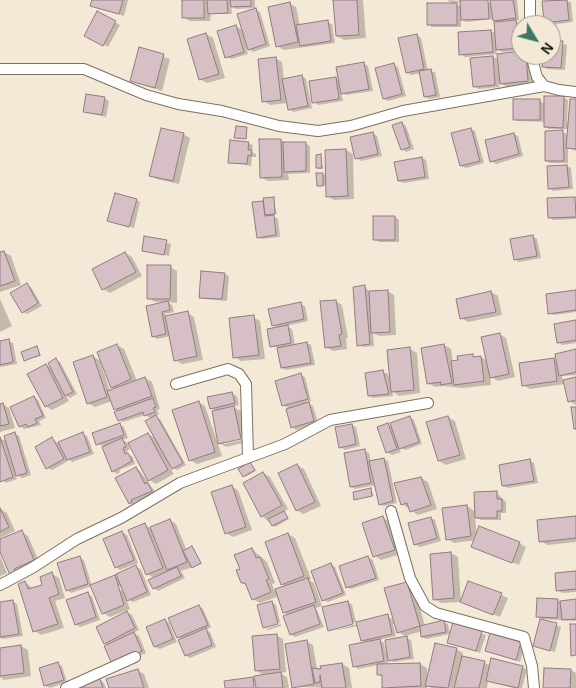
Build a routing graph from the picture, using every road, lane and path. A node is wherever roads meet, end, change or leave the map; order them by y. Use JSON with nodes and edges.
{"nodes":[{"id":1,"x":530,"y":0,"type":"edge"},
{"id":2,"x":530,"y":15,"type":"edge"},
{"id":3,"x":534,"y":65,"type":"edge"},
{"id":4,"x":0,"y":69,"type":"edge"},
{"id":5,"x":544,"y":86,"type":"junction"},
{"id":6,"x":576,"y":92,"type":"edge"},
{"id":7,"x":176,"y":384,"type":"dead end"},
{"id":8,"x":428,"y":403,"type":"dead end"},
{"id":9,"x":248,"y":457,"type":"junction"},
{"id":10,"x":391,"y":511,"type":"dead end"},
{"id":11,"x":0,"y":585,"type":"edge"},
{"id":12,"x":135,"y":657,"type":"dead end"},
{"id":13,"x":66,"y":688,"type":"edge"},
{"id":14,"x":534,"y":688,"type":"edge"}],
"edges":[{"from":1,"to":2,"type":"street"},
{"from":3,"to":5,"type":"street"},
{"from":4,"to":5,"type":"street"},
{"from":5,"to":6,"type":"street"},
{"from":7,"to":9,"type":"street"},
{"from":8,"to":9,"type":"street"},
{"from":9,"to":11,"type":"street"},
{"from":10,"to":14,"type":"street"},
{"from":12,"to":13,"type":"street"}]}
